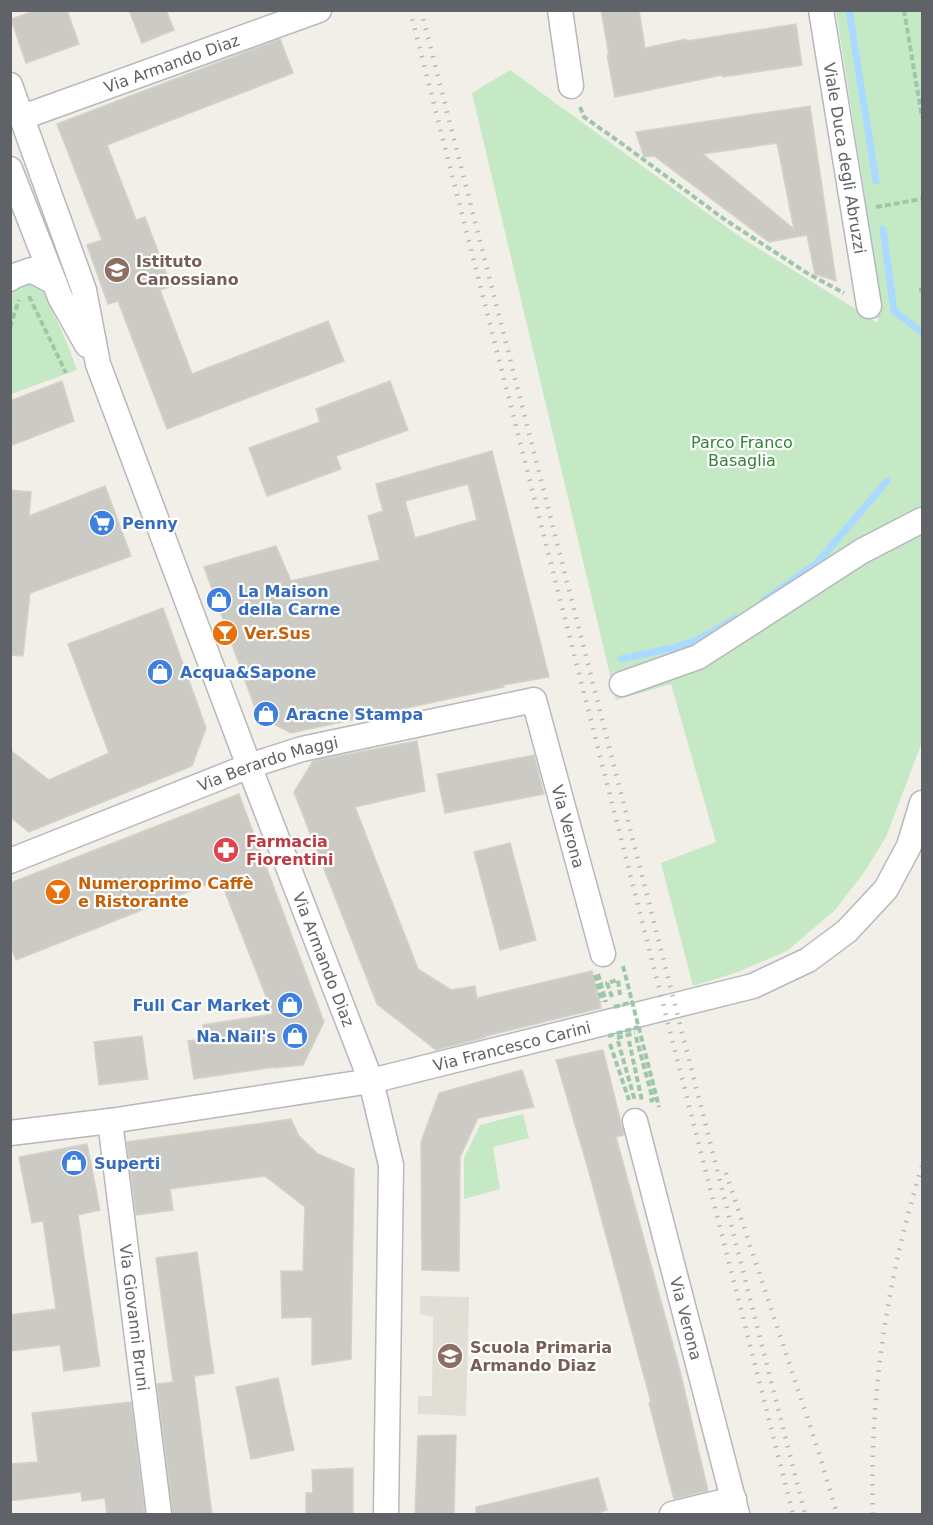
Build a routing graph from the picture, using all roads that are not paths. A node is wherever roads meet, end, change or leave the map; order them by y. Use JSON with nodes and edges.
{"nodes":[{"id":1,"x":319,"y":10,"type":"edge"},
{"id":2,"x":560,"y":10,"type":"edge"},
{"id":3,"x":821,"y":10,"type":"edge"},
{"id":4,"x":10,"y":85,"type":"edge"},
{"id":5,"x":571,"y":86,"type":"road end"},
{"id":6,"x":23,"y":117,"type":"junction"},
{"id":7,"x":11,"y":176,"type":"edge"},
{"id":8,"x":54,"y":282,"type":"junction"},
{"id":9,"x":15,"y":287,"type":"edge"},
{"id":10,"x":869,"y":306,"type":"road end"},
{"id":11,"x":98,"y":364,"type":"junction"},
{"id":12,"x":922,"y":520,"type":"edge"},
{"id":13,"x":622,"y":684,"type":"dead end"},
{"id":14,"x":534,"y":700,"type":"joint"},
{"id":15,"x":249,"y":766,"type":"junction"},
{"id":16,"x":922,"y":803,"type":"edge"},
{"id":17,"x":10,"y":861,"type":"edge"},
{"id":18,"x":611,"y":964,"type":"road end"},
{"id":19,"x":371,"y":1081,"type":"junction"},
{"id":20,"x":640,"y":1111,"type":"road end"},
{"id":21,"x":110,"y":1121,"type":"junction"},
{"id":22,"x":10,"y":1133,"type":"edge"},
{"id":23,"x":736,"y":1507,"type":"edge"},
{"id":24,"x":159,"y":1515,"type":"edge"},
{"id":25,"x":386,"y":1515,"type":"edge"},
{"id":26,"x":672,"y":1515,"type":"edge"}],
"edges":[{"from":1,"to":6,"type":"street","name":"Via Armando Diaz"},
{"from":2,"to":5,"type":"street"},
{"from":3,"to":10,"type":"street","name":"Viale Duca degli Abruzzi"},
{"from":4,"to":6,"type":"street","name":"Via Armando Diaz"},
{"from":6,"to":7,"type":"street"},
{"from":6,"to":11,"type":"street","name":"Via Armando Diaz"},
{"from":7,"to":8,"type":"street","name":"Via Armando Diaz"},
{"from":8,"to":9,"type":"street"},
{"from":8,"to":11,"type":"street","name":"Via Armando Diaz"},
{"from":11,"to":15,"type":"street","name":"Via Armando Diaz"},
{"from":12,"to":13,"type":"street"},
{"from":14,"to":15,"type":"street","name":"Via Berardo Maggi"},
{"from":14,"to":18,"type":"street","name":"Via Verona"},
{"from":15,"to":17,"type":"street","name":"Via Berardo Maggi"},
{"from":15,"to":19,"type":"street","name":"Via Armando Diaz"},
{"from":16,"to":19,"type":"street","name":"Via Francesco Carini"},
{"from":19,"to":21,"type":"street","name":"Via Francesco Carini"},
{"from":19,"to":25,"type":"street","name":"Via Armando Diaz"},
{"from":20,"to":23,"type":"street","name":"Via Verona"},
{"from":21,"to":22,"type":"street","name":"Via Francesco Carini"},
{"from":21,"to":24,"type":"street","name":"Via Giovanni Bruni"},
{"from":23,"to":26,"type":"street"}]}
